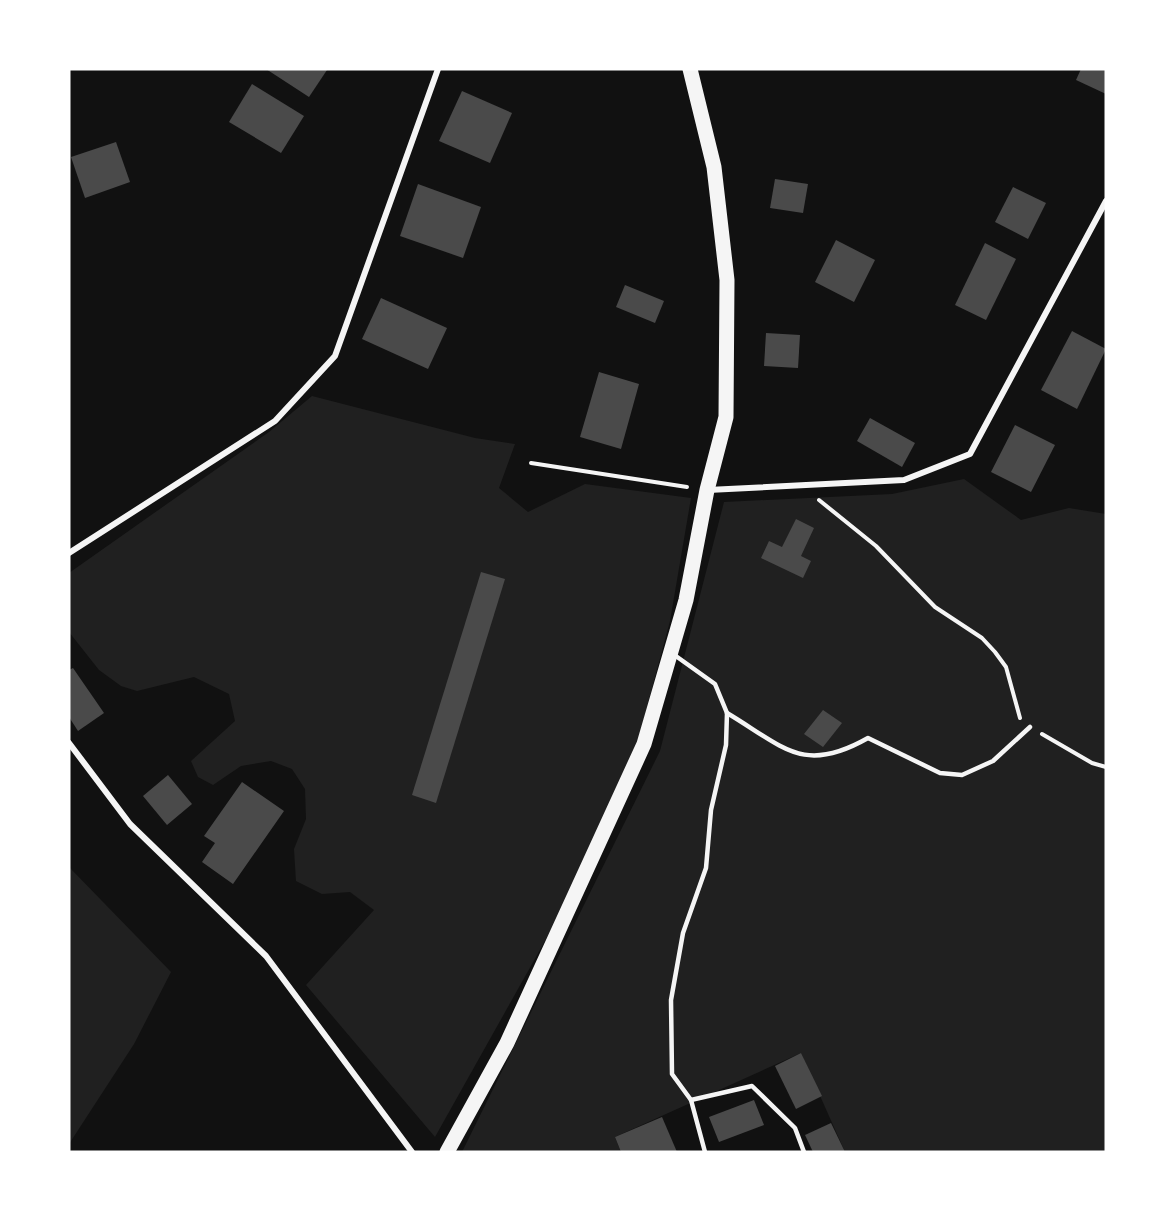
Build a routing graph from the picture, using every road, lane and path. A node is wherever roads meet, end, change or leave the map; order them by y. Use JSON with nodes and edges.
{"nodes":[{"id":1,"x":438,"y":69,"type":"edge"},
{"id":2,"x":690,"y":69,"type":"edge"},
{"id":3,"x":1106,"y":201,"type":"edge"},
{"id":4,"x":531,"y":463,"type":"dead end"},
{"id":5,"x":799,"y":486,"type":"junction"},
{"id":6,"x":707,"y":490,"type":"junction"},
{"id":7,"x":69,"y":552,"type":"edge"},
{"id":8,"x":671,"y":653,"type":"junction"},
{"id":9,"x":727,"y":713,"type":"junction"},
{"id":10,"x":1030,"y":727,"type":"junction"},
{"id":11,"x":69,"y":743,"type":"edge"},
{"id":12,"x":1106,"y":767,"type":"edge"},
{"id":13,"x":691,"y":1100,"type":"junction"},
{"id":14,"x":412,"y":1152,"type":"edge"},
{"id":15,"x":447,"y":1152,"type":"edge"},
{"id":16,"x":705,"y":1152,"type":"edge"},
{"id":17,"x":804,"y":1152,"type":"edge"}],
"edges":[{"from":1,"to":7,"type":"street"},
{"from":2,"to":6,"type":"main road"},
{"from":3,"to":5,"type":"street"},
{"from":4,"to":6,"type":"path"},
{"from":5,"to":6,"type":"street"},
{"from":5,"to":10,"type":"path"},
{"from":6,"to":8,"type":"main road"},
{"from":8,"to":9,"type":"lane"},
{"from":8,"to":15,"type":"main road"},
{"from":9,"to":10,"type":"lane"},
{"from":9,"to":13,"type":"lane"},
{"from":10,"to":12,"type":"path"},
{"from":11,"to":14,"type":"street"},
{"from":13,"to":16,"type":"lane"},
{"from":13,"to":17,"type":"lane"}]}
